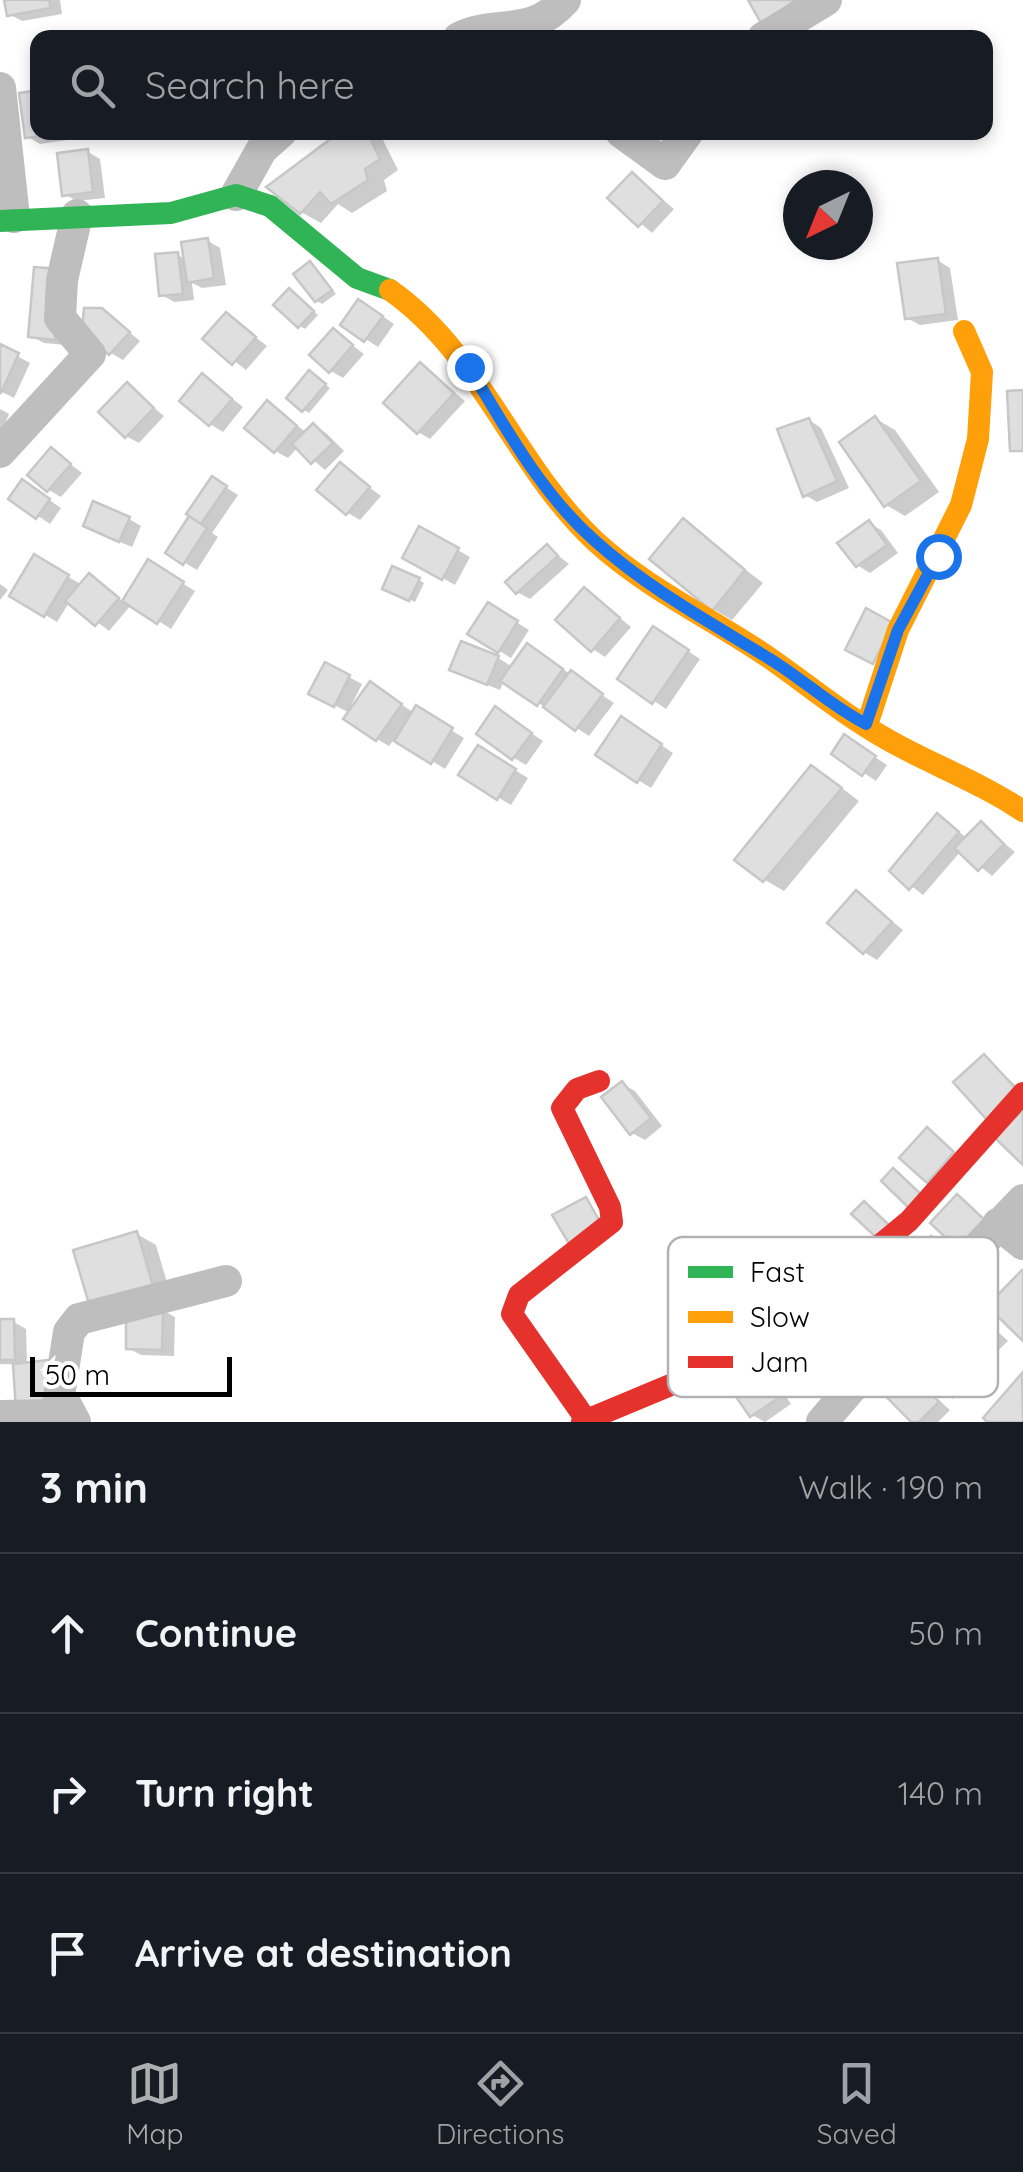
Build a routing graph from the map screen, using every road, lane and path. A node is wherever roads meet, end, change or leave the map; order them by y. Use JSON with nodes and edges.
{"nodes":[{"id":1,"x":565,"y":0,"type":"edge"},
{"id":2,"x":826,"y":0,"type":"edge"},
{"id":3,"x":528,"y":30,"type":"edge"},
{"id":4,"x":776,"y":30,"type":"edge"},
{"id":5,"x":0,"y":88,"type":"edge"},
{"id":6,"x":272,"y":140,"type":"edge"},
{"id":7,"x":632,"y":140,"type":"edge"},
{"id":8,"x":682,"y":140,"type":"edge"},
{"id":9,"x":236,"y":196,"type":"junction"},
{"id":10,"x":77,"y":215,"type":"junction"},
{"id":11,"x":7,"y":219,"type":"edge"},
{"id":12,"x":964,"y":332,"type":"dead end"},
{"id":13,"x":0,"y":452,"type":"edge"},
{"id":14,"x":866,"y":724,"type":"junction"},
{"id":15,"x":1023,"y":811,"type":"edge"},
{"id":16,"x":600,"y":1081,"type":"dead end"},
{"id":17,"x":1023,"y":1094,"type":"edge"},
{"id":18,"x":1023,"y":1200,"type":"edge"},
{"id":19,"x":1011,"y":1234,"type":"edge"},
{"id":20,"x":891,"y":1237,"type":"edge"},
{"id":21,"x":226,"y":1281,"type":"dead end"},
{"id":22,"x":668,"y":1386,"type":"edge"},
{"id":23,"x":847,"y":1397,"type":"edge"},
{"id":24,"x":0,"y":1416,"type":"edge"},
{"id":25,"x":65,"y":1418,"type":"edge"},
{"id":26,"x":584,"y":1420,"type":"edge"},
{"id":27,"x":822,"y":1422,"type":"edge"}],
"edges":[{"from":1,"to":3,"type":"street"},
{"from":2,"to":4,"type":"street"},
{"from":5,"to":11,"type":"street"},
{"from":6,"to":9,"type":"street"},
{"from":7,"to":8,"type":"street"},
{"from":9,"to":10,"type":"street"},
{"from":9,"to":14,"type":"street"},
{"from":10,"to":11,"type":"street"},
{"from":10,"to":13,"type":"street"},
{"from":12,"to":14,"type":"street"},
{"from":14,"to":15,"type":"street"},
{"from":16,"to":26,"type":"street"},
{"from":17,"to":20,"type":"street"},
{"from":18,"to":19,"type":"street"},
{"from":21,"to":25,"type":"street"},
{"from":22,"to":26,"type":"street"},
{"from":23,"to":27,"type":"street"},
{"from":24,"to":25,"type":"street"}]}
